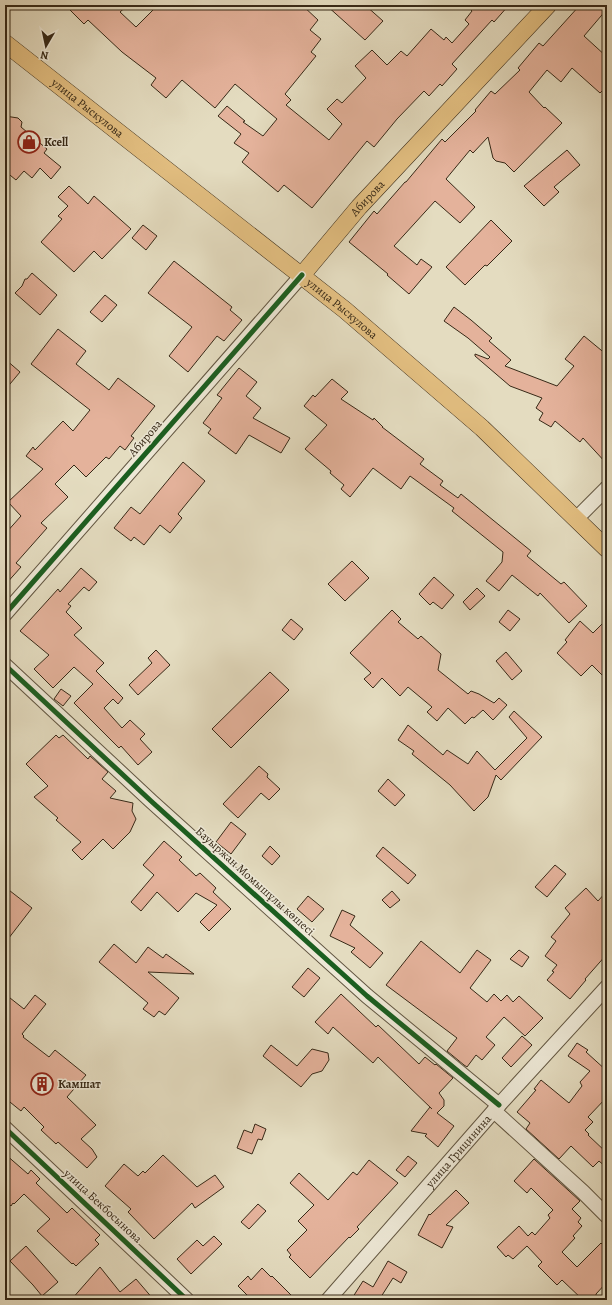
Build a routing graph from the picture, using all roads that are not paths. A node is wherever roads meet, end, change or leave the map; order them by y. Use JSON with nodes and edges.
{"nodes":[{"id":1,"x":548,"y":5,"type":"edge"},
{"id":2,"x":5,"y":43,"type":"edge"},
{"id":3,"x":302,"y":275,"type":"junction"},
{"id":4,"x":607,"y":488,"type":"edge"},
{"id":5,"x":576,"y":519,"type":"junction"},
{"id":6,"x":607,"y":549,"type":"edge"},
{"id":7,"x":5,"y":614,"type":"edge"},
{"id":8,"x":5,"y":665,"type":"edge"},
{"id":9,"x":607,"y":987,"type":"edge"},
{"id":10,"x":496,"y":1108,"type":"junction"},
{"id":11,"x":5,"y":1128,"type":"edge"},
{"id":12,"x":607,"y":1216,"type":"edge"},
{"id":13,"x":187,"y":1300,"type":"edge"},
{"id":14,"x":328,"y":1300,"type":"edge"}],
"edges":[{"from":1,"to":3,"type":"main road","name":"Абирова"},
{"from":2,"to":3,"type":"main road","name":"улица Рыскулова"},
{"from":3,"to":5,"type":"main road","name":"улица Рыскулова"},
{"from":3,"to":7,"type":"street","name":"Абирова"},
{"from":4,"to":5,"type":"street"},
{"from":5,"to":6,"type":"main road","name":"улица Рыскулова"},
{"from":8,"to":10,"type":"street","name":"Бауыржан Момышұлы көшесі"},
{"from":9,"to":10,"type":"street","name":"улица Грицинина"},
{"from":10,"to":12,"type":"street","name":"Бауыржан Момышұлы көшесі"},
{"from":10,"to":14,"type":"street","name":"улица Грицинина"},
{"from":11,"to":13,"type":"street","name":"улица Бекбосынова"}]}
